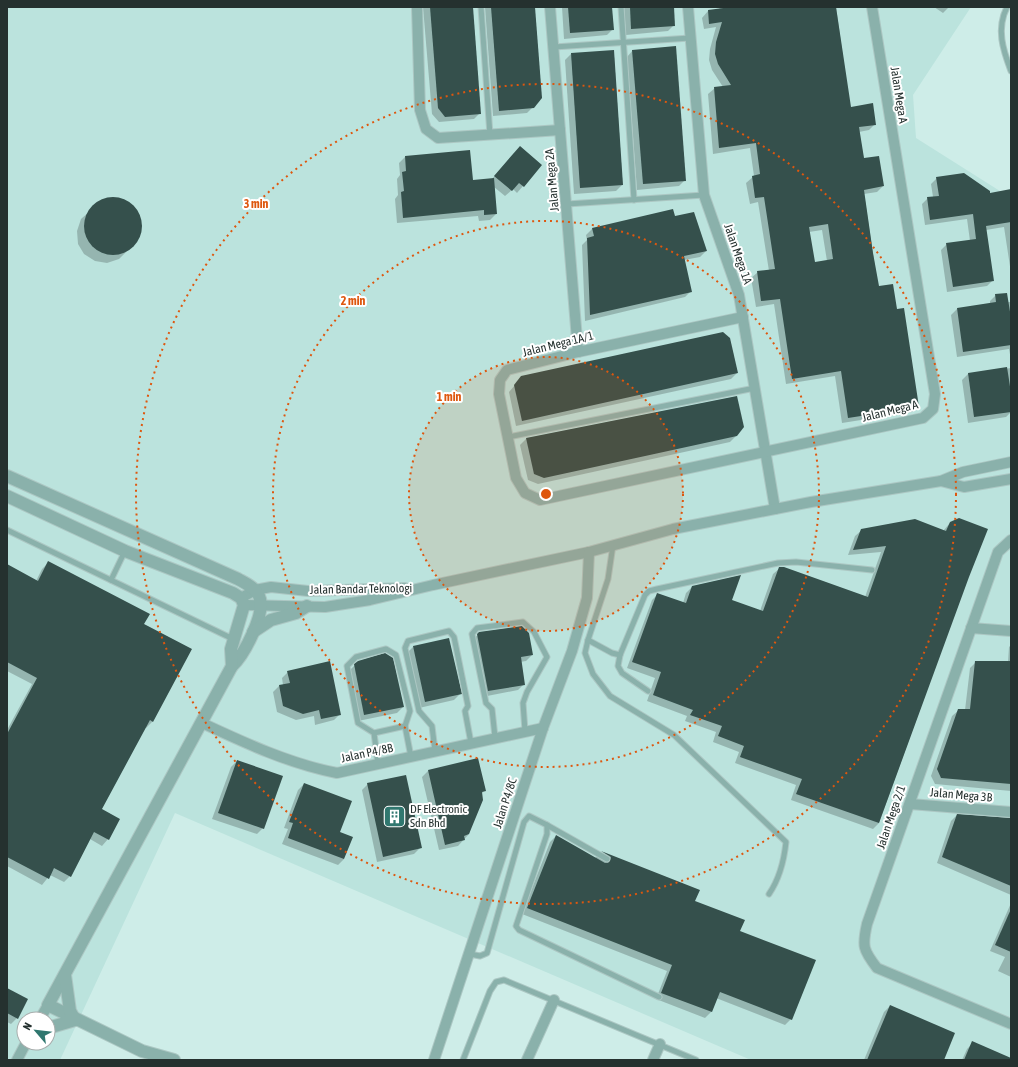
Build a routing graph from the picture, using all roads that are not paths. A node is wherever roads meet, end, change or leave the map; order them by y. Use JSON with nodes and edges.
{"nodes":[{"id":1,"x":417,"y":7,"type":"edge"},
{"id":2,"x":481,"y":7,"type":"edge"},
{"id":3,"x":550,"y":7,"type":"edge"},
{"id":4,"x":621,"y":7,"type":"edge"},
{"id":5,"x":688,"y":7,"type":"edge"},
{"id":6,"x":872,"y":7,"type":"edge"},
{"id":7,"x":1007,"y":7,"type":"edge"},
{"id":8,"x":690,"y":38,"type":"junction"},
{"id":9,"x":623,"y":43,"type":"junction"},
{"id":10,"x":554,"y":48,"type":"junction"},
{"id":11,"x":1011,"y":71,"type":"edge"},
{"id":12,"x":560,"y":130,"type":"junction"},
{"id":13,"x":490,"y":135,"type":"junction"},
{"id":14,"x":704,"y":195,"type":"junction"},
{"id":15,"x":634,"y":200,"type":"junction"},
{"id":16,"x":567,"y":204,"type":"junction"},
{"id":17,"x":743,"y":318,"type":"junction"},
{"id":18,"x":578,"y":352,"type":"junction"},
{"id":19,"x":755,"y":388,"type":"junction"},
{"id":20,"x":508,"y":437,"type":"junction"},
{"id":21,"x":766,"y":451,"type":"junction"},
{"id":22,"x":1011,"y":462,"type":"edge"},
{"id":23,"x":7,"y":476,"type":"edge"},
{"id":24,"x":1011,"y":479,"type":"edge"},
{"id":25,"x":941,"y":481,"type":"junction"},
{"id":26,"x":524,"y":493,"type":"joint"},
{"id":27,"x":7,"y":496,"type":"edge"},
{"id":28,"x":775,"y":509,"type":"junction"},
{"id":29,"x":7,"y":530,"type":"edge"},
{"id":30,"x":1011,"y":540,"type":"edge"},
{"id":31,"x":613,"y":546,"type":"junction"},
{"id":32,"x":125,"y":551,"type":"junction"},
{"id":33,"x":589,"y":552,"type":"junction"},
{"id":34,"x":872,"y":570,"type":"dead end"},
{"id":35,"x":111,"y":580,"type":"junction"},
{"id":36,"x":423,"y":587,"type":"junction"},
{"id":37,"x":255,"y":590,"type":"junction"},
{"id":38,"x":242,"y":602,"type":"junction"},
{"id":39,"x":261,"y":604,"type":"junction"},
{"id":40,"x":307,"y":606,"type":"junction"},
{"id":41,"x":971,"y":628,"type":"junction"},
{"id":42,"x":1011,"y":631,"type":"edge"},
{"id":43,"x":252,"y":633,"type":"junction"},
{"id":44,"x":235,"y":640,"type":"junction"},
{"id":45,"x":588,"y":640,"type":"junction"},
{"id":46,"x":620,"y":655,"type":"junction"},
{"id":47,"x":232,"y":666,"type":"junction"},
{"id":48,"x":648,"y":691,"type":"dead end"},
{"id":49,"x":202,"y":723,"type":"junction"},
{"id":50,"x":405,"y":726,"type":"junction"},
{"id":51,"x":543,"y":728,"type":"junction"},
{"id":52,"x":526,"y":732,"type":"junction"},
{"id":53,"x":374,"y":733,"type":"junction"},
{"id":54,"x":495,"y":737,"type":"junction"},
{"id":55,"x":471,"y":743,"type":"junction"},
{"id":56,"x":435,"y":751,"type":"junction"},
{"id":57,"x":411,"y":757,"type":"junction"},
{"id":58,"x":378,"y":764,"type":"junction"},
{"id":59,"x":910,"y":804,"type":"junction"},
{"id":60,"x":1011,"y":812,"type":"edge"},
{"id":61,"x":547,"y":825,"type":"junction"},
{"id":62,"x":607,"y":859,"type":"dead end"},
{"id":63,"x":769,"y":894,"type":"dead end"},
{"id":64,"x":470,"y":954,"type":"junction"},
{"id":65,"x":65,"y":975,"type":"junction"},
{"id":66,"x":659,"y":998,"type":"dead end"},
{"id":67,"x":554,"y":1000,"type":"junction"},
{"id":68,"x":48,"y":1005,"type":"junction"},
{"id":69,"x":45,"y":1011,"type":"edge"},
{"id":70,"x":75,"y":1020,"type":"junction"},
{"id":71,"x":1011,"y":1024,"type":"edge"},
{"id":72,"x":56,"y":1026,"type":"edge"},
{"id":73,"x":660,"y":1044,"type":"junction"},
{"id":74,"x":22,"y":1051,"type":"edge"},
{"id":75,"x":17,"y":1060,"type":"edge"},
{"id":76,"x":174,"y":1060,"type":"edge"},
{"id":77,"x":434,"y":1060,"type":"edge"},
{"id":78,"x":463,"y":1060,"type":"edge"},
{"id":79,"x":527,"y":1060,"type":"edge"},
{"id":80,"x":653,"y":1060,"type":"edge"},
{"id":81,"x":696,"y":1060,"type":"edge"}],
"edges":[{"from":1,"to":13,"type":"street"},
{"from":2,"to":13,"type":"lane"},
{"from":3,"to":10,"type":"street","name":"Jalan Mega 2A"},
{"from":4,"to":9,"type":"lane"},
{"from":5,"to":8,"type":"street","name":"Jalan Mega 1A"},
{"from":6,"to":21,"type":"street","name":"Jalan Mega A"},
{"from":7,"to":11,"type":"lane"},
{"from":8,"to":9,"type":"lane"},
{"from":8,"to":14,"type":"street","name":"Jalan Mega 1A"},
{"from":9,"to":10,"type":"lane"},
{"from":9,"to":15,"type":"lane"},
{"from":10,"to":12,"type":"street","name":"Jalan Mega 2A"},
{"from":12,"to":13,"type":"street"},
{"from":12,"to":16,"type":"street","name":"Jalan Mega 2A"},
{"from":14,"to":15,"type":"lane"},
{"from":14,"to":17,"type":"street","name":"Jalan Mega 1A"},
{"from":15,"to":16,"type":"lane"},
{"from":16,"to":18,"type":"street","name":"Jalan Mega 2A"},
{"from":17,"to":18,"type":"street","name":"Jalan Mega 1A/1"},
{"from":17,"to":19,"type":"street","name":"Jalan Mega 1A"},
{"from":18,"to":20,"type":"street","name":"Jalan Mega 1A/1"},
{"from":19,"to":20,"type":"lane"},
{"from":19,"to":21,"type":"street","name":"Jalan Mega 1A"},
{"from":20,"to":26,"type":"street","name":"Jalan Mega 1A/1"},
{"from":21,"to":26,"type":"street","name":"Jalan Mega A"},
{"from":21,"to":28,"type":"street","name":"Jalan Mega 1A"},
{"from":22,"to":25,"type":"street"},
{"from":23,"to":37,"type":"street"},
{"from":24,"to":25,"type":"street"},
{"from":25,"to":28,"type":"street"},
{"from":27,"to":32,"type":"street"},
{"from":28,"to":31,"type":"street"},
{"from":29,"to":35,"type":"lane"},
{"from":30,"to":41,"type":"street","name":"Jalan Mega 2/1"},
{"from":31,"to":33,"type":"street"},
{"from":31,"to":45,"type":"lane"},
{"from":32,"to":35,"type":"lane"},
{"from":32,"to":38,"type":"street"},
{"from":33,"to":36,"type":"street"},
{"from":33,"to":51,"type":"street","name":"Jalan P4/8C"},
{"from":34,"to":46,"type":"lane"},
{"from":35,"to":44,"type":"lane"},
{"from":36,"to":37,"type":"street","name":"Jalan Bandar Teknologi"},
{"from":36,"to":40,"type":"street","name":"Jalan Bandar Teknologi"},
{"from":37,"to":38,"type":"street","name":"Jalan Bandar Teknologi"},
{"from":37,"to":39,"type":"street"},
{"from":38,"to":39,"type":"street","name":"Jalan Bandar Teknologi"},
{"from":38,"to":44,"type":"street"},
{"from":39,"to":40,"type":"street","name":"Jalan Bandar Teknologi"},
{"from":39,"to":43,"type":"street"},
{"from":40,"to":43,"type":"street"},
{"from":41,"to":42,"type":"street"},
{"from":41,"to":59,"type":"street","name":"Jalan Mega 2/1"},
{"from":43,"to":47,"type":"street"},
{"from":44,"to":47,"type":"street"},
{"from":45,"to":46,"type":"lane"},
{"from":45,"to":63,"type":"lane"},
{"from":46,"to":48,"type":"lane"},
{"from":47,"to":49,"type":"street"},
{"from":49,"to":58,"type":"street","name":"Jalan P4/8B"},
{"from":49,"to":65,"type":"street"},
{"from":50,"to":53,"type":"lane"},
{"from":50,"to":53,"type":"lane"},
{"from":50,"to":57,"type":"lane"},
{"from":51,"to":52,"type":"street","name":"Jalan P4/8B"},
{"from":51,"to":64,"type":"street","name":"Jalan P4/8C"},
{"from":52,"to":54,"type":"street","name":"Jalan P4/8B"},
{"from":52,"to":54,"type":"lane"},
{"from":53,"to":58,"type":"lane"},
{"from":54,"to":55,"type":"street","name":"Jalan P4/8B"},
{"from":55,"to":56,"type":"street","name":"Jalan P4/8B"},
{"from":55,"to":56,"type":"lane"},
{"from":56,"to":57,"type":"street","name":"Jalan P4/8B"},
{"from":57,"to":58,"type":"street","name":"Jalan P4/8B"},
{"from":59,"to":60,"type":"street","name":"Jalan Mega 3B"},
{"from":59,"to":71,"type":"street","name":"Jalan Mega 2/1"},
{"from":61,"to":62,"type":"lane"},
{"from":61,"to":64,"type":"lane"},
{"from":61,"to":66,"type":"lane"},
{"from":64,"to":77,"type":"street","name":"Jalan P4/8C"},
{"from":65,"to":68,"type":"street"},
{"from":65,"to":70,"type":"street"},
{"from":67,"to":73,"type":"lane"},
{"from":67,"to":78,"type":"lane"},
{"from":67,"to":79,"type":"street"},
{"from":68,"to":69,"type":"street"},
{"from":68,"to":70,"type":"street"},
{"from":70,"to":72,"type":"street"},
{"from":70,"to":76,"type":"street"},
{"from":73,"to":80,"type":"street"},
{"from":73,"to":81,"type":"lane"},
{"from":74,"to":75,"type":"street"}]}
